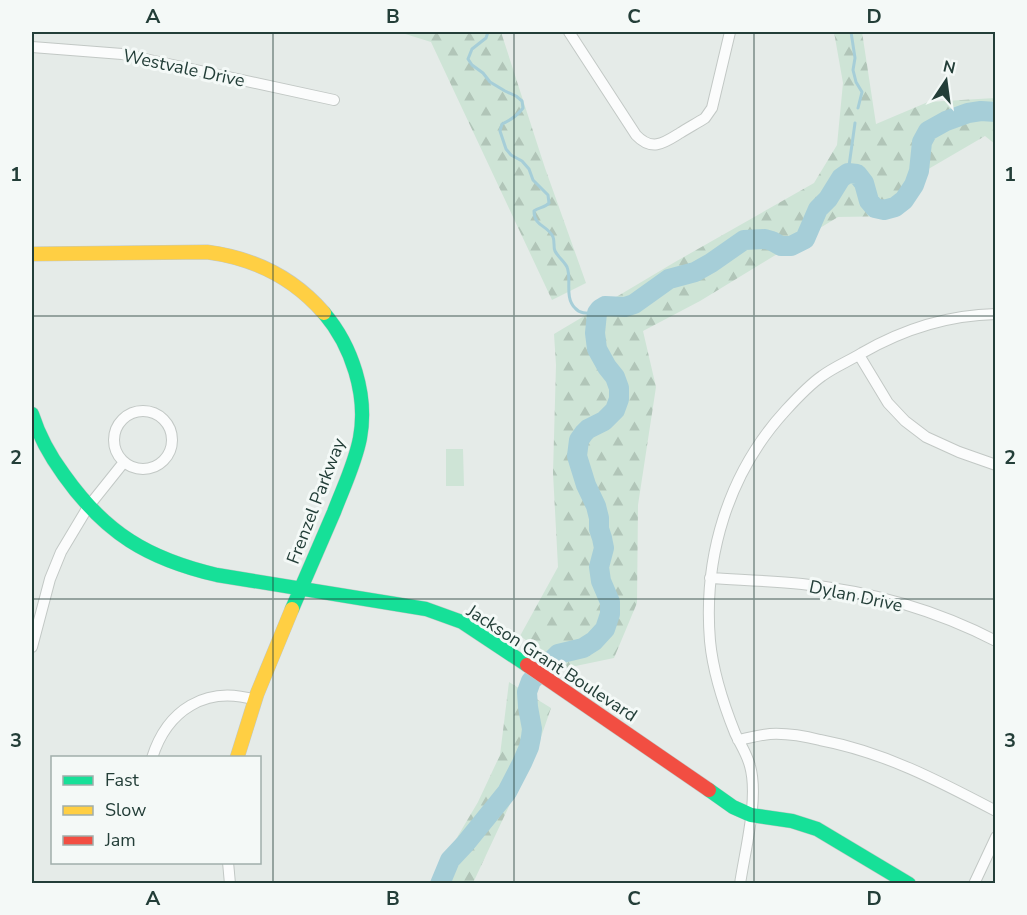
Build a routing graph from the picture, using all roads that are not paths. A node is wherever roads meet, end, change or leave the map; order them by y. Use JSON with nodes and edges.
{"nodes":[{"id":1,"x":569,"y":32,"type":"edge"},
{"id":2,"x":730,"y":32,"type":"edge"},
{"id":3,"x":32,"y":47,"type":"edge"},
{"id":4,"x":334,"y":100,"type":"dead end"},
{"id":5,"x":32,"y":254,"type":"edge"},
{"id":6,"x":996,"y":314,"type":"edge"},
{"id":7,"x":860,"y":354,"type":"junction"},
{"id":8,"x":32,"y":414,"type":"edge"},
{"id":9,"x":124,"y":462,"type":"junction"},
{"id":10,"x":996,"y":465,"type":"edge"},
{"id":11,"x":88,"y":507,"type":"junction"},
{"id":12,"x":711,"y":578,"type":"junction"},
{"id":13,"x":301,"y":589,"type":"junction"},
{"id":14,"x":996,"y":641,"type":"edge"},
{"id":15,"x":32,"y":647,"type":"edge"},
{"id":16,"x":255,"y":700,"type":"junction"},
{"id":17,"x":738,"y":740,"type":"junction"},
{"id":18,"x":153,"y":756,"type":"edge"},
{"id":19,"x":238,"y":756,"type":"edge"},
{"id":20,"x":996,"y":811,"type":"edge"},
{"id":21,"x":751,"y":814,"type":"junction"},
{"id":22,"x":996,"y":837,"type":"edge"},
{"id":23,"x":228,"y":864,"type":"edge"},
{"id":24,"x":230,"y":884,"type":"edge"},
{"id":25,"x":740,"y":884,"type":"edge"},
{"id":26,"x":909,"y":884,"type":"edge"},
{"id":27,"x":974,"y":884,"type":"edge"}],
"edges":[{"from":1,"to":2,"type":"street"},
{"from":3,"to":4,"type":"street","name":"Westvale Drive"},
{"from":5,"to":13,"type":"street","name":"Frenzel Parkway"},
{"from":6,"to":7,"type":"street"},
{"from":7,"to":10,"type":"street"},
{"from":7,"to":12,"type":"street"},
{"from":8,"to":11,"type":"street","name":"Jackson Grant Boulevard"},
{"from":9,"to":9,"type":"street"},
{"from":9,"to":11,"type":"street"},
{"from":11,"to":13,"type":"street","name":"Jackson Grant Boulevard"},
{"from":11,"to":15,"type":"street"},
{"from":12,"to":14,"type":"street","name":"Dylan Drive"},
{"from":12,"to":17,"type":"street"},
{"from":13,"to":16,"type":"street","name":"Frenzel Parkway"},
{"from":13,"to":21,"type":"street","name":"Jackson Grant Boulevard"},
{"from":16,"to":18,"type":"street"},
{"from":16,"to":19,"type":"street","name":"Frenzel Parkway"},
{"from":17,"to":20,"type":"street"},
{"from":17,"to":21,"type":"street"},
{"from":21,"to":25,"type":"street"},
{"from":21,"to":26,"type":"street","name":"Jackson Grant Boulevard"},
{"from":22,"to":27,"type":"street"},
{"from":23,"to":24,"type":"street"}]}
